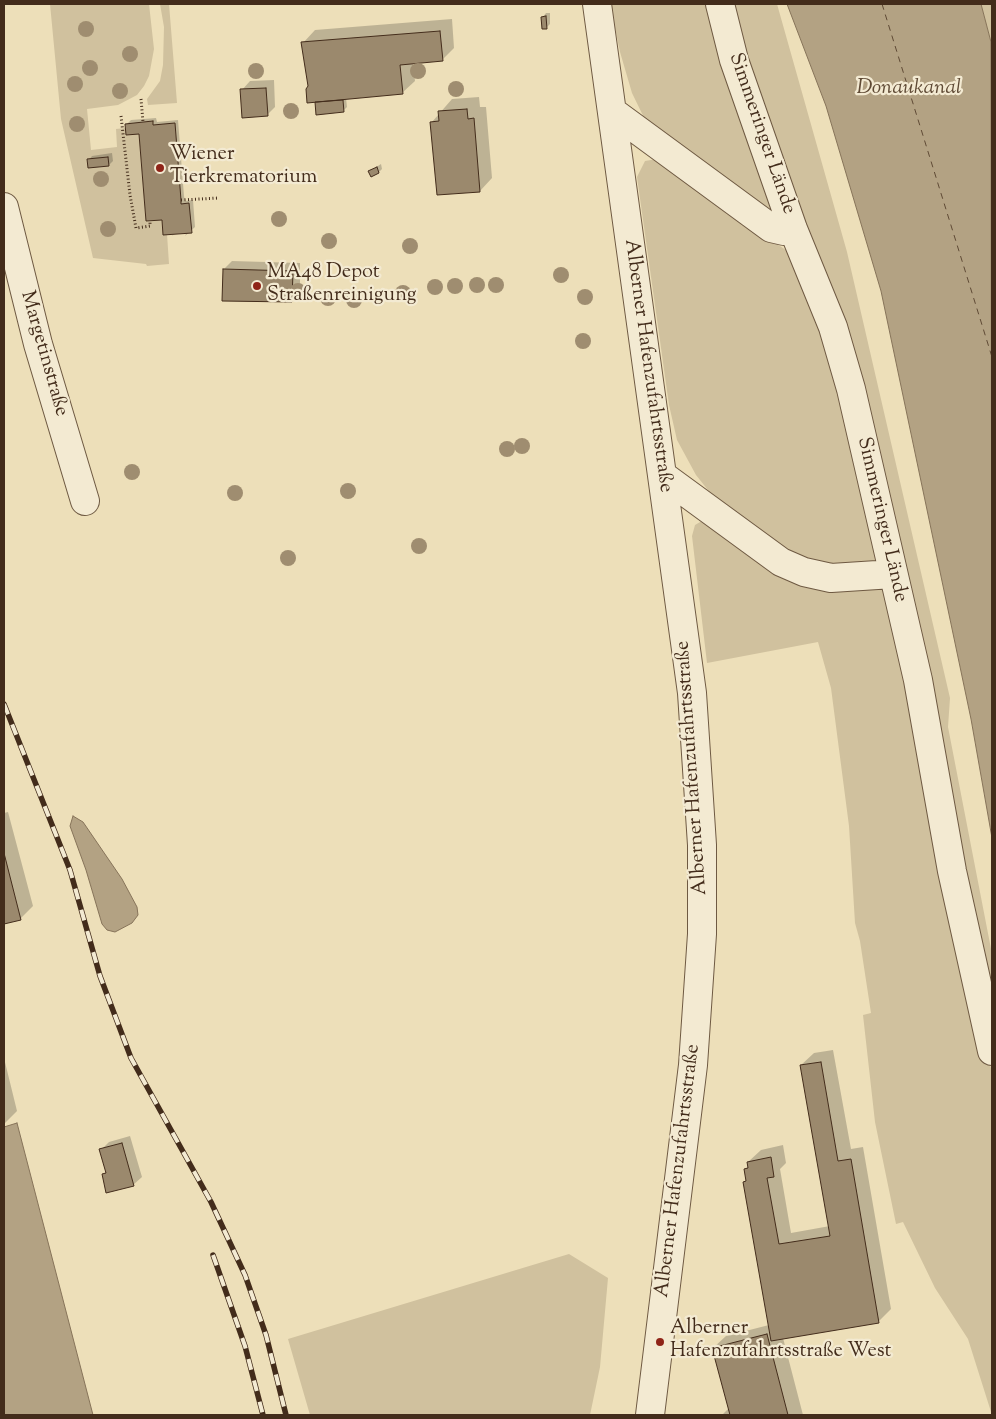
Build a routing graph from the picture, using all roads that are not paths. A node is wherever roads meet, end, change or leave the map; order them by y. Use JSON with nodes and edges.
{"nodes":[{"id":1,"x":597,"y":4,"type":"edge"},
{"id":2,"x":720,"y":4,"type":"edge"},
{"id":3,"x":613,"y":112,"type":"junction"},
{"id":4,"x":4,"y":207,"type":"edge"},
{"id":5,"x":794,"y":229,"type":"junction"},
{"id":6,"x":662,"y":475,"type":"junction"},
{"id":7,"x":85,"y":501,"type":"dead end"},
{"id":8,"x":893,"y":574,"type":"junction"},
{"id":9,"x":992,"y":1051,"type":"edge"},
{"id":10,"x":650,"y":1415,"type":"edge"}],
"edges":[{"from":1,"to":3,"type":"street","name":"Alberner Hafenzufahrtsstraße"},
{"from":2,"to":5,"type":"street","name":"Simmeringer Lände"},
{"from":3,"to":5,"type":"street"},
{"from":3,"to":6,"type":"street","name":"Alberner Hafenzufahrtsstraße"},
{"from":4,"to":7,"type":"street","name":"Margetinstraße"},
{"from":5,"to":8,"type":"street","name":"Simmeringer Lände"},
{"from":6,"to":8,"type":"street"},
{"from":6,"to":10,"type":"street","name":"Alberner Hafenzufahrtsstraße"},
{"from":8,"to":9,"type":"street","name":"Simmeringer Lände"}]}
